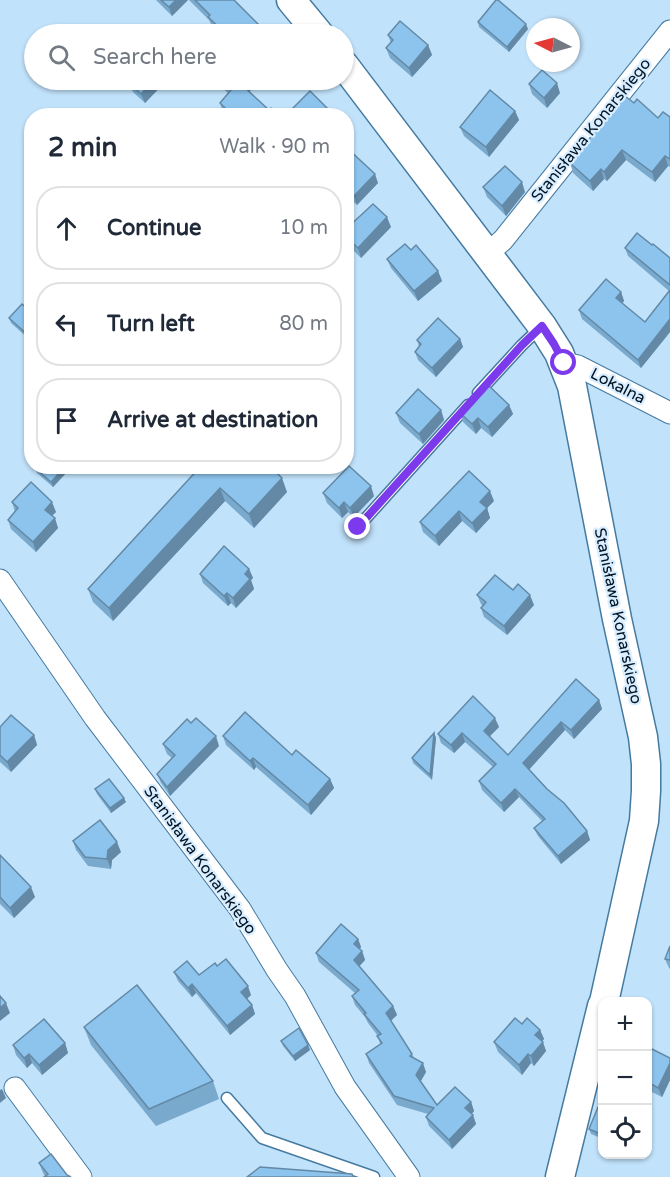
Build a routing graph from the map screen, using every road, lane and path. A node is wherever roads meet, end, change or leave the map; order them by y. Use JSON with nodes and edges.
{"nodes":[{"id":1,"x":291,"y":0,"type":"edge"},
{"id":2,"x":311,"y":24,"type":"edge"},
{"id":3,"x":670,"y":31,"type":"edge"},
{"id":4,"x":354,"y":78,"type":"edge"},
{"id":5,"x":487,"y":254,"type":"junction"},
{"id":6,"x":542,"y":326,"type":"junction"},
{"id":7,"x":564,"y":363,"type":"junction"},
{"id":8,"x":670,"y":414,"type":"edge"},
{"id":9,"x":358,"y":527,"type":"dead end"},
{"id":10,"x":0,"y":580,"type":"edge"},
{"id":11,"x":605,"y":997,"type":"edge"},
{"id":12,"x":598,"y":1024,"type":"edge"},
{"id":13,"x":15,"y":1088,"type":"dead end"},
{"id":14,"x":227,"y":1098,"type":"dead end"},
{"id":15,"x":81,"y":1177,"type":"edge"},
{"id":16,"x":374,"y":1177,"type":"edge"},
{"id":17,"x":409,"y":1177,"type":"edge"},
{"id":18,"x":560,"y":1177,"type":"edge"}],
"edges":[{"from":1,"to":2,"type":"street"},
{"from":3,"to":5,"type":"street","name":"Stanisława Konarskiego"},
{"from":4,"to":5,"type":"street","name":"Stanisława Konarskiego"},
{"from":5,"to":6,"type":"street","name":"Stanisława Konarskiego"},
{"from":6,"to":7,"type":"street","name":"Stanisława Konarskiego"},
{"from":6,"to":9,"type":"lane"},
{"from":7,"to":8,"type":"street","name":"Lokalna"},
{"from":7,"to":11,"type":"street","name":"Stanisława Konarskiego"},
{"from":10,"to":17,"type":"street","name":"Stanisława Konarskiego"},
{"from":12,"to":18,"type":"street","name":"Stanisława Konarskiego"},
{"from":13,"to":15,"type":"street"},
{"from":14,"to":16,"type":"lane"}]}
